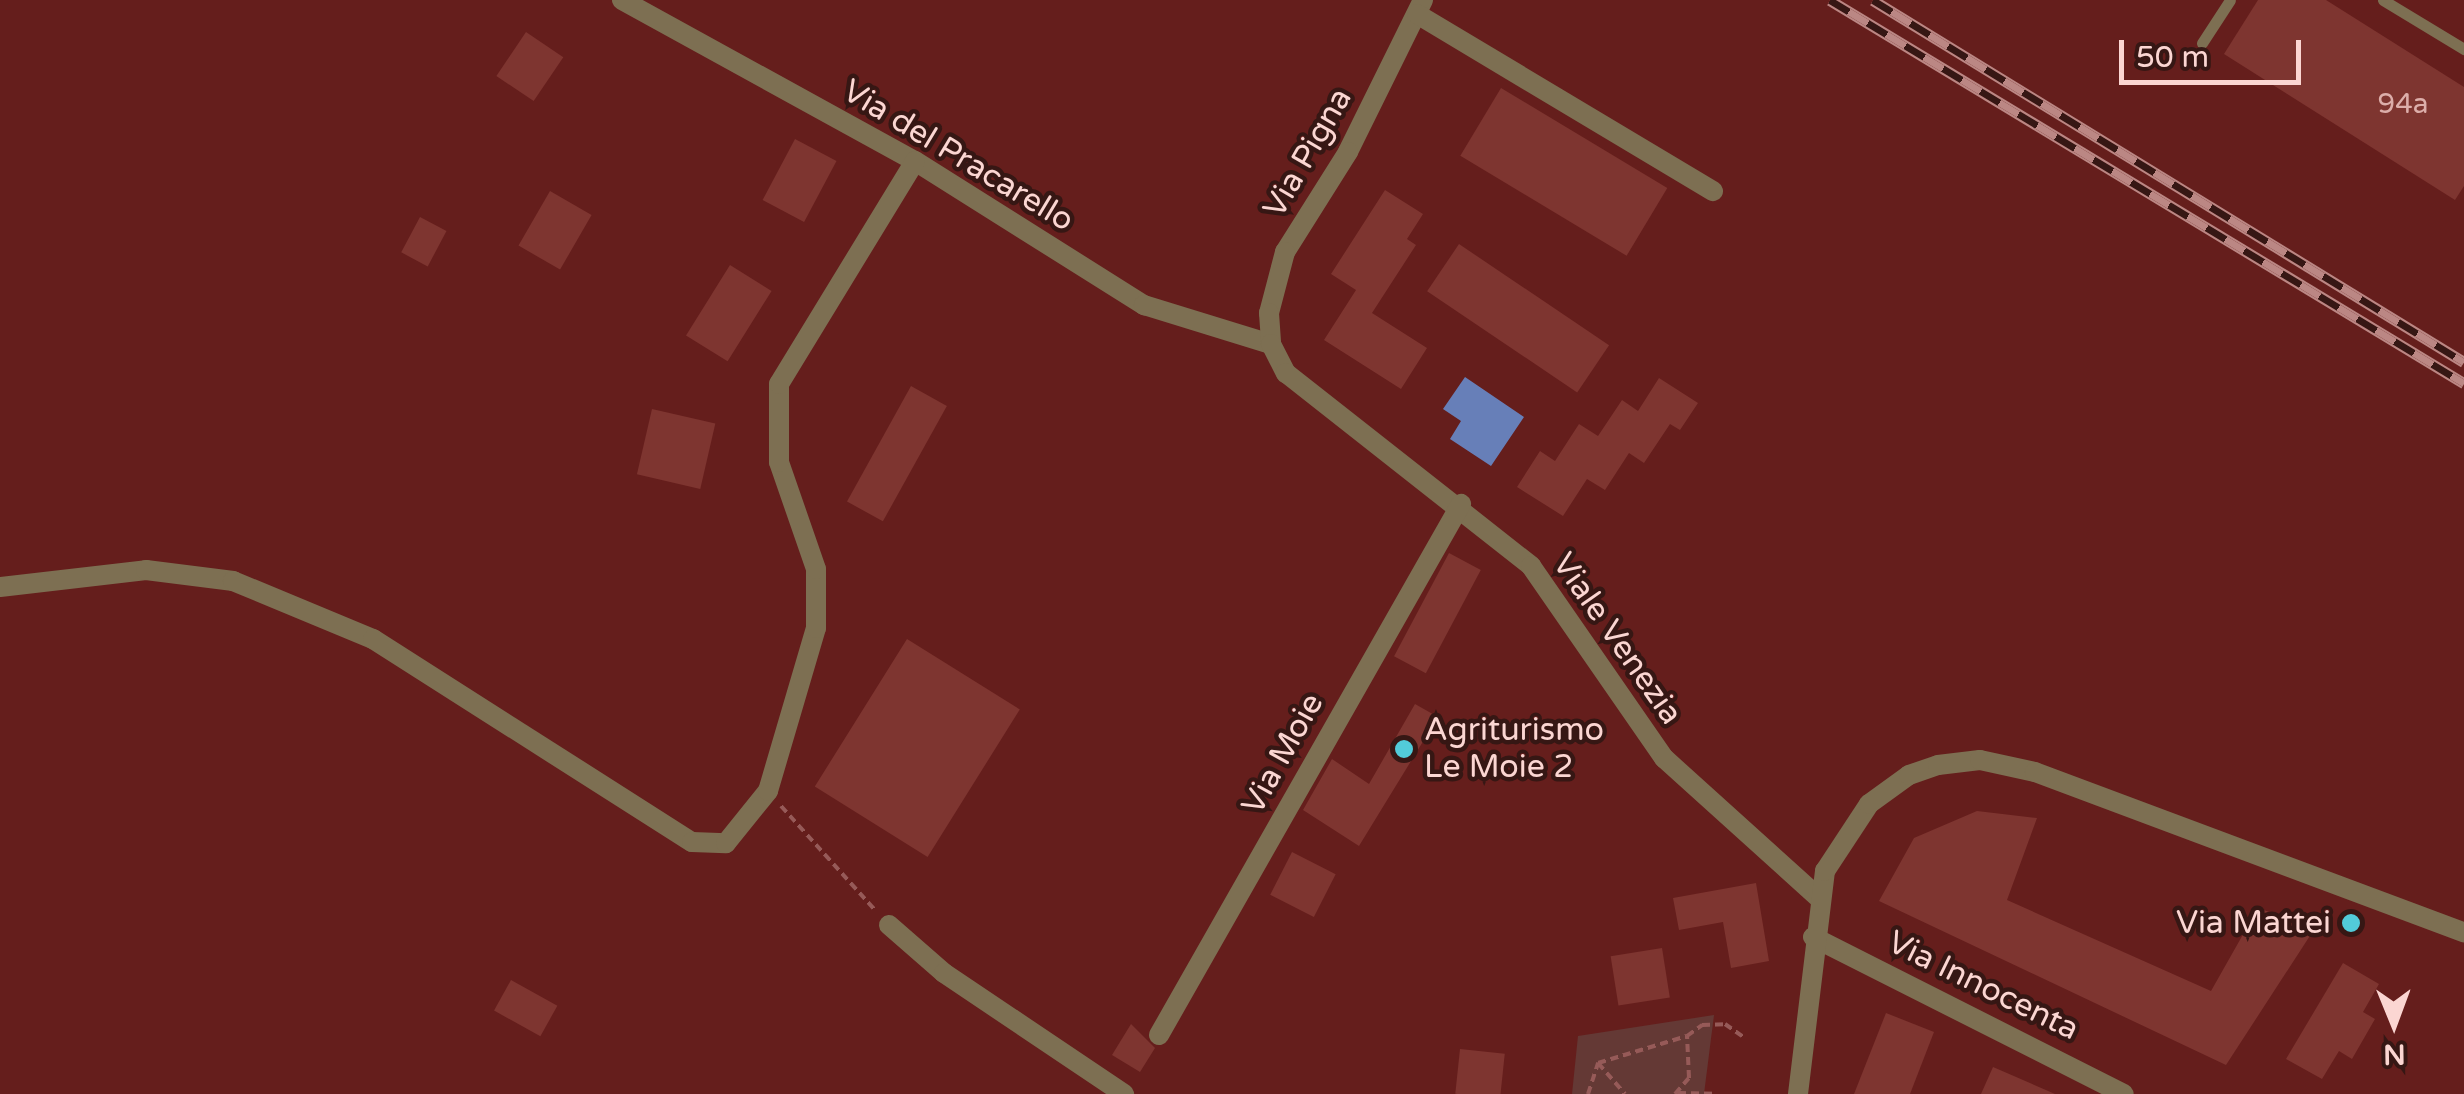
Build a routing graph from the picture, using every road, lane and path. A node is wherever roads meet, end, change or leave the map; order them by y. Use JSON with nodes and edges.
{"nodes":[{"id":1,"x":622,"y":0,"type":"edge"},
{"id":2,"x":2230,"y":0,"type":"edge"},
{"id":3,"x":2383,"y":0,"type":"edge"},
{"id":4,"x":1420,"y":7,"type":"edge"},
{"id":5,"x":2202,"y":43,"type":"dead end"},
{"id":6,"x":2464,"y":49,"type":"edge"},
{"id":7,"x":916,"y":161,"type":"junction"},
{"id":8,"x":1712,"y":192,"type":"dead end"},
{"id":9,"x":1271,"y":344,"type":"junction"},
{"id":10,"x":1460,"y":504,"type":"junction"},
{"id":11,"x":0,"y":587,"type":"edge"},
{"id":12,"x":768,"y":791,"type":"junction"},
{"id":13,"x":1778,"y":854,"type":"junction"},
{"id":14,"x":1825,"y":871,"type":"junction"},
{"id":15,"x":1818,"y":898,"type":"junction"},
{"id":16,"x":889,"y":925,"type":"joint"},
{"id":17,"x":2464,"y":932,"type":"edge"},
{"id":18,"x":1813,"y":937,"type":"junction"},
{"id":19,"x":1159,"y":1035,"type":"dead end"},
{"id":20,"x":1687,"y":1036,"type":"junction"},
{"id":21,"x":1745,"y":1038,"type":"dead end"},
{"id":22,"x":1598,"y":1063,"type":"junction"},
{"id":23,"x":2089,"y":1084,"type":"edge"},
{"id":24,"x":1124,"y":1094,"type":"edge"},
{"id":25,"x":1588,"y":1094,"type":"edge"},
{"id":26,"x":1625,"y":1094,"type":"edge"},
{"id":27,"x":1676,"y":1094,"type":"edge"},
{"id":28,"x":1717,"y":1094,"type":"edge"},
{"id":29,"x":1798,"y":1094,"type":"edge"},
{"id":30,"x":2124,"y":1094,"type":"edge"}],
"edges":[{"from":1,"to":7,"type":"street","name":"Via del Pracarello"},
{"from":2,"to":5,"type":"lane"},
{"from":3,"to":6,"type":"lane"},
{"from":4,"to":8,"type":"street"},
{"from":4,"to":9,"type":"street","name":"Via Pigna"},
{"from":7,"to":9,"type":"street","name":"Via del Pracarello"},
{"from":7,"to":12,"type":"street"},
{"from":9,"to":10,"type":"street","name":"Viale Venezia"},
{"from":10,"to":13,"type":"street","name":"Viale Venezia"},
{"from":10,"to":19,"type":"street","name":"Via Moie"},
{"from":11,"to":12,"type":"street"},
{"from":12,"to":16,"type":"path"},
{"from":13,"to":14,"type":"street","name":"Viale Venezia"},
{"from":13,"to":15,"type":"street","name":"Viale Venezia"},
{"from":14,"to":15,"type":"street"},
{"from":14,"to":17,"type":"street"},
{"from":15,"to":18,"type":"street"},
{"from":16,"to":24,"type":"street"},
{"from":18,"to":23,"type":"street","name":"Via Innocenta"},
{"from":18,"to":29,"type":"street"},
{"from":20,"to":21,"type":"path"},
{"from":20,"to":22,"type":"path"},
{"from":20,"to":27,"type":"path"},
{"from":22,"to":25,"type":"path"},
{"from":22,"to":26,"type":"path"},
{"from":23,"to":30,"type":"street","name":"Via Innocenta"},
{"from":27,"to":28,"type":"path"}]}
